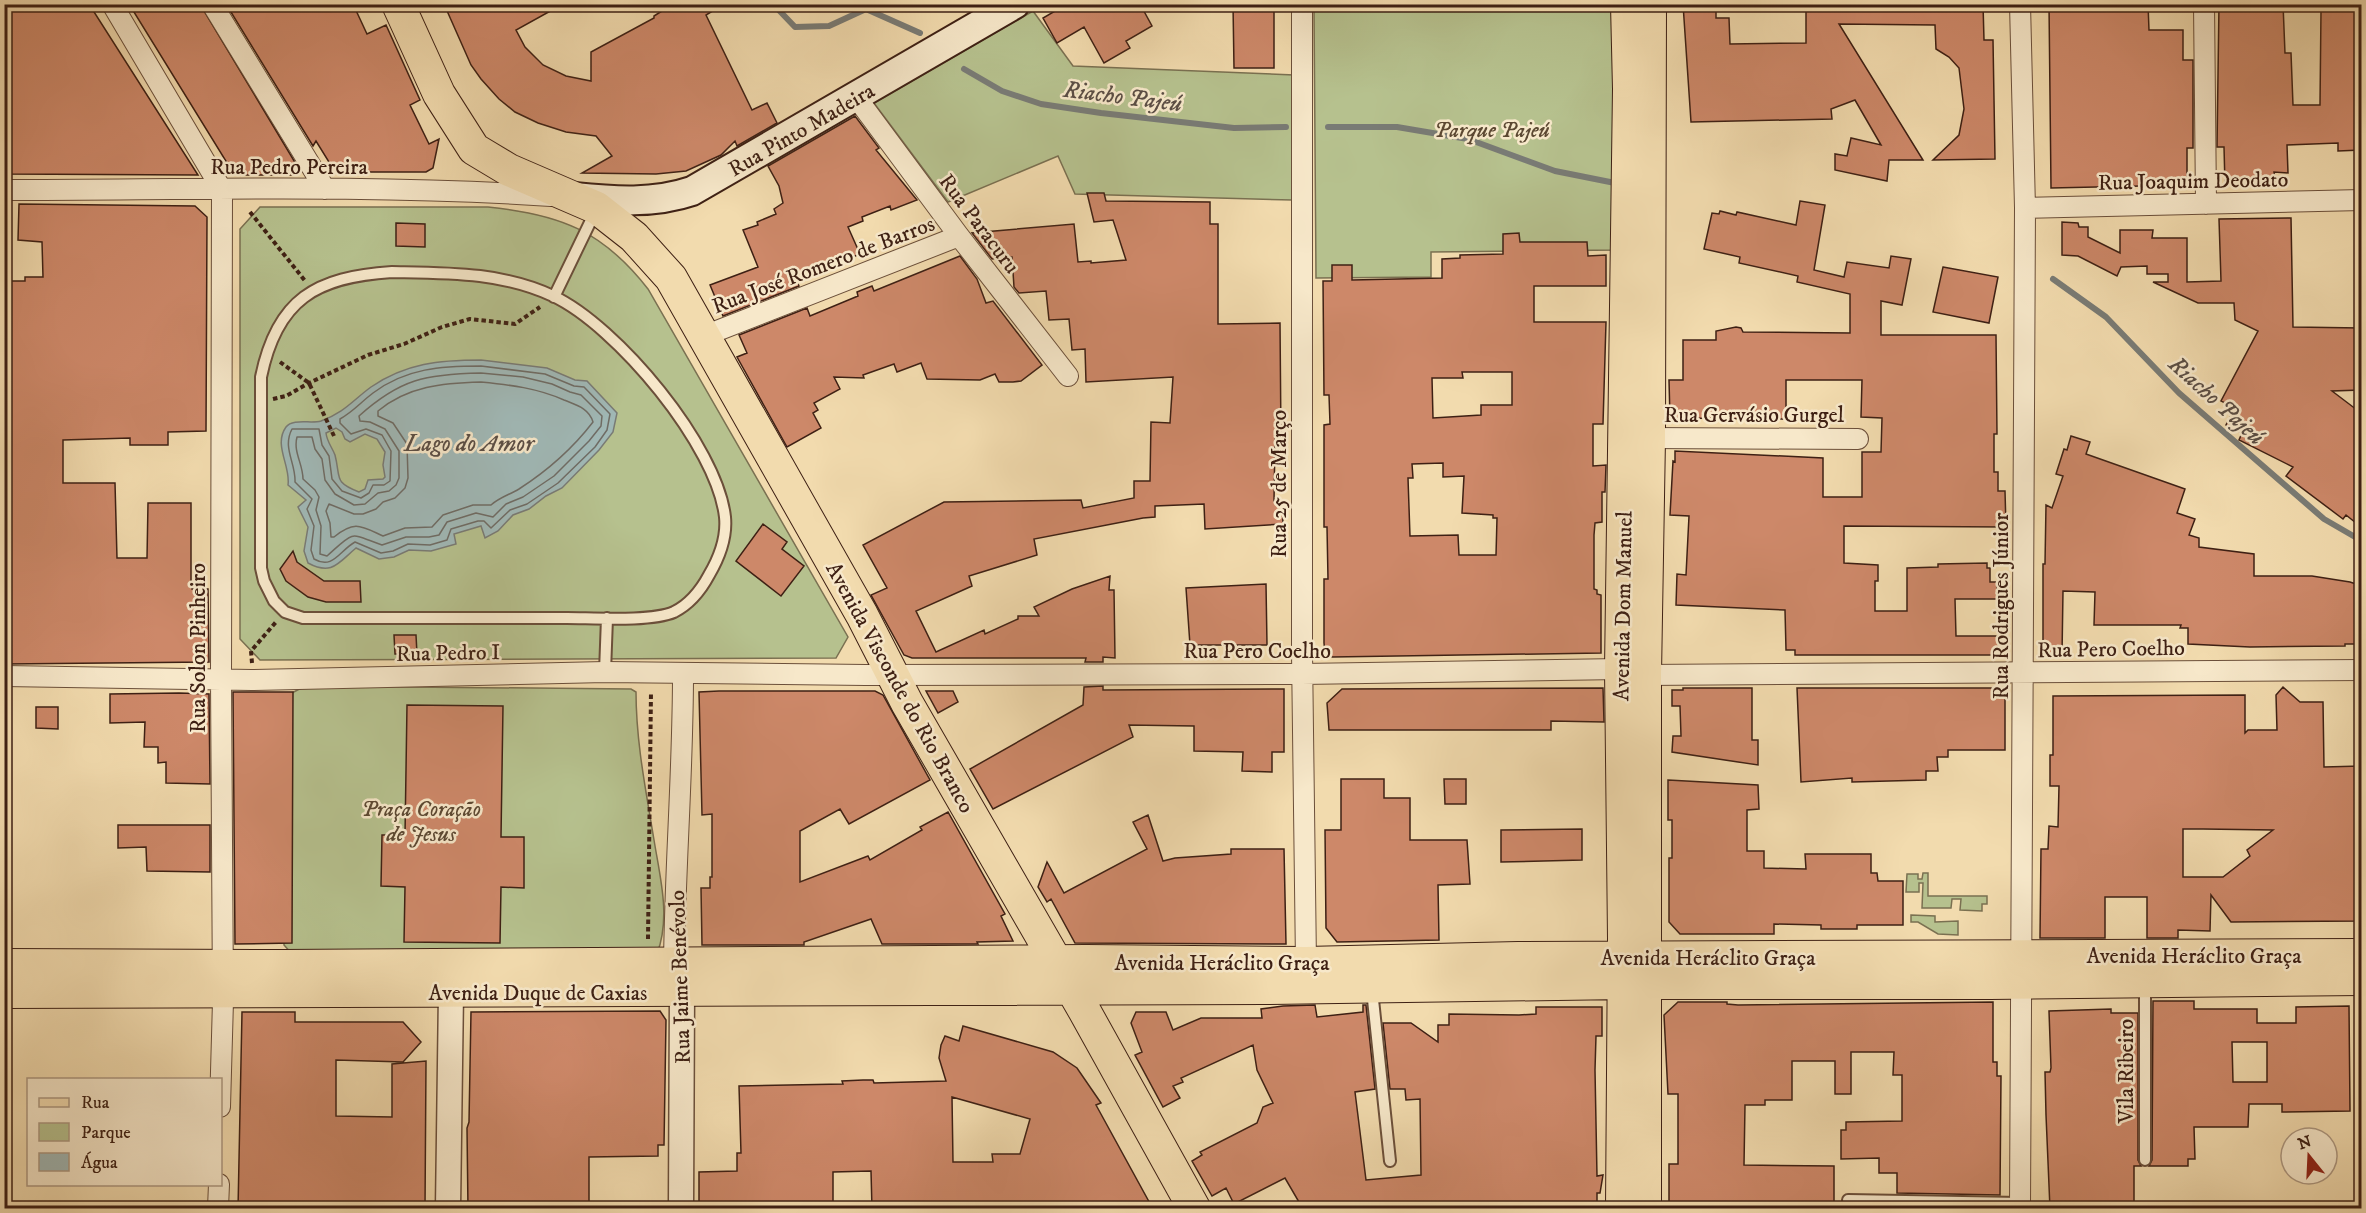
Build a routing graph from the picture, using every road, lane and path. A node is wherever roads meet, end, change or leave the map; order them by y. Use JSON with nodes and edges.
{"nodes":[{"id":1,"x":112,"y":4,"type":"edge"},
{"id":2,"x":212,"y":4,"type":"edge"},
{"id":3,"x":398,"y":4,"type":"edge"},
{"id":4,"x":1302,"y":4,"type":"edge"},
{"id":5,"x":1627,"y":4,"type":"edge"},
{"id":6,"x":1650,"y":4,"type":"edge"},
{"id":7,"x":2020,"y":4,"type":"edge"},
{"id":8,"x":2204,"y":4,"type":"edge"},
{"id":9,"x":999,"y":9,"type":"edge"},
{"id":10,"x":856,"y":97,"type":"junction"},
{"id":11,"x":325,"y":189,"type":"junction"},
{"id":12,"x":4,"y":190,"type":"edge"},
{"id":13,"x":222,"y":190,"type":"junction"},
{"id":14,"x":2361,"y":200,"type":"edge"},
{"id":15,"x":585,"y":203,"type":"junction"},
{"id":16,"x":2206,"y":204,"type":"junction"},
{"id":17,"x":2025,"y":208,"type":"junction"},
{"id":18,"x":250,"y":212,"type":"dead end"},
{"id":19,"x":959,"y":236,"type":"junction"},
{"id":20,"x":313,"y":291,"type":"junction"},
{"id":21,"x":554,"y":297,"type":"junction"},
{"id":22,"x":704,"y":336,"type":"junction"},
{"id":23,"x":266,"y":352,"type":"junction"},
{"id":24,"x":1068,"y":376,"type":"dead end"},
{"id":25,"x":309,"y":383,"type":"junction"},
{"id":26,"x":261,"y":402,"type":"junction"},
{"id":27,"x":334,"y":436,"type":"dead end"},
{"id":28,"x":1649,"y":438,"type":"junction"},
{"id":29,"x":1858,"y":439,"type":"dead end"},
{"id":30,"x":285,"y":612,"type":"junction"},
{"id":31,"x":607,"y":618,"type":"junction"},
{"id":32,"x":252,"y":667,"type":"dead end"},
{"id":33,"x":2361,"y":670,"type":"edge"},
{"id":34,"x":605,"y":672,"type":"junction"},
{"id":35,"x":1633,"y":672,"type":"junction"},
{"id":36,"x":651,"y":673,"type":"junction"},
{"id":37,"x":2024,"y":673,"type":"junction"},
{"id":38,"x":682,"y":674,"type":"junction"},
{"id":39,"x":1302,"y":674,"type":"junction"},
{"id":40,"x":893,"y":675,"type":"junction"},
{"id":41,"x":4,"y":676,"type":"edge"},
{"id":42,"x":220,"y":680,"type":"junction"},
{"id":43,"x":2361,"y":955,"type":"edge"},
{"id":44,"x":1055,"y":962,"type":"junction"},
{"id":45,"x":1306,"y":963,"type":"junction"},
{"id":46,"x":4,"y":964,"type":"edge"},
{"id":47,"x":2020,"y":969,"type":"junction"},
{"id":48,"x":1635,"y":971,"type":"junction"},
{"id":49,"x":668,"y":973,"type":"junction"},
{"id":50,"x":222,"y":979,"type":"junction"},
{"id":51,"x":2361,"y":980,"type":"edge"},
{"id":52,"x":2145,"y":981,"type":"junction"},
{"id":53,"x":1372,"y":987,"type":"junction"},
{"id":54,"x":1071,"y":989,"type":"junction"},
{"id":55,"x":4,"y":992,"type":"edge"},
{"id":56,"x":451,"y":992,"type":"junction"},
{"id":57,"x":220,"y":1078,"type":"edge"},
{"id":58,"x":2145,"y":1160,"type":"dead end"},
{"id":59,"x":1390,"y":1161,"type":"dead end"},
{"id":60,"x":219,"y":1186,"type":"edge"},
{"id":61,"x":1848,"y":1200,"type":"dead end"},
{"id":62,"x":2020,"y":1206,"type":"edge"},
{"id":63,"x":218,"y":1209,"type":"edge"},
{"id":64,"x":448,"y":1209,"type":"edge"},
{"id":65,"x":681,"y":1209,"type":"edge"},
{"id":66,"x":1194,"y":1209,"type":"edge"},
{"id":67,"x":1622,"y":1209,"type":"edge"},
{"id":68,"x":1645,"y":1209,"type":"edge"}],
"edges":[{"from":1,"to":13,"type":"street"},
{"from":2,"to":11,"type":"street"},
{"from":3,"to":15,"type":"main road","name":"Avenida Visconde do Rio Branco"},
{"from":4,"to":39,"type":"street","name":"Rua 25 de Março"},
{"from":5,"to":35,"type":"main road","name":"Avenida Dom Manuel"},
{"from":6,"to":28,"type":"main road","name":"Avenida Dom Manuel"},
{"from":7,"to":17,"type":"street","name":"Rua Rodrigues Júnior"},
{"from":8,"to":16,"type":"street"},
{"from":9,"to":10,"type":"main road","name":"Rua Pinto Madeira"},
{"from":10,"to":15,"type":"main road","name":"Rua Pinto Madeira"},
{"from":10,"to":19,"type":"street","name":"Rua Paracuru"},
{"from":11,"to":13,"type":"street","name":"Rua Pedro Pereira"},
{"from":11,"to":15,"type":"street","name":"Rua Pedro Pereira"},
{"from":12,"to":13,"type":"street","name":"Rua Pedro Pereira"},
{"from":13,"to":42,"type":"street","name":"Rua Solon Pinheiro"},
{"from":14,"to":16,"type":"street","name":"Rua Joaquim Deodato"},
{"from":15,"to":21,"type":"lane"},
{"from":15,"to":22,"type":"main road","name":"Avenida Visconde do Rio Branco"},
{"from":16,"to":17,"type":"street","name":"Rua Joaquim Deodato"},
{"from":17,"to":37,"type":"street","name":"Rua Rodrigues Júnior"},
{"from":18,"to":20,"type":"path"},
{"from":19,"to":22,"type":"street","name":"Rua José Romero de Barros"},
{"from":19,"to":24,"type":"street","name":"Rua Paracuru"},
{"from":20,"to":21,"type":"lane"},
{"from":20,"to":23,"type":"lane"},
{"from":21,"to":25,"type":"path"},
{"from":21,"to":31,"type":"lane"},
{"from":22,"to":40,"type":"main road","name":"Avenida Visconde do Rio Branco"},
{"from":23,"to":25,"type":"path"},
{"from":23,"to":26,"type":"lane"},
{"from":25,"to":26,"type":"path"},
{"from":25,"to":27,"type":"path"},
{"from":26,"to":30,"type":"lane"},
{"from":28,"to":29,"type":"street","name":"Rua Gervásio Gurgel"},
{"from":28,"to":35,"type":"main road","name":"Avenida Dom Manuel"},
{"from":30,"to":31,"type":"lane"},
{"from":30,"to":32,"type":"path"},
{"from":31,"to":34,"type":"lane"},
{"from":33,"to":37,"type":"street","name":"Rua Pero Coelho"},
{"from":34,"to":36,"type":"street","name":"Rua Pedro I"},
{"from":34,"to":42,"type":"street","name":"Rua Pedro I"},
{"from":35,"to":37,"type":"street","name":"Rua Pero Coelho"},
{"from":35,"to":39,"type":"street","name":"Rua Pero Coelho"},
{"from":35,"to":48,"type":"main road","name":"Avenida Dom Manuel"},
{"from":36,"to":38,"type":"street","name":"Rua Pedro I"},
{"from":36,"to":49,"type":"path"},
{"from":37,"to":47,"type":"street","name":"Rua Rodrigues Júnior"},
{"from":38,"to":40,"type":"street","name":"Rua Pedro I"},
{"from":38,"to":49,"type":"street","name":"Rua Jaime Benévolo"},
{"from":39,"to":40,"type":"street","name":"Rua Pero Coelho"},
{"from":39,"to":45,"type":"street","name":"Rua 25 de Março"},
{"from":40,"to":44,"type":"main road","name":"Avenida Visconde do Rio Branco"},
{"from":41,"to":42,"type":"street","name":"Rua Pedro I"},
{"from":42,"to":50,"type":"street","name":"Rua Solon Pinheiro"},
{"from":43,"to":47,"type":"main road","name":"Avenida Heráclito Graça"},
{"from":44,"to":45,"type":"main road","name":"Avenida Heráclito Graça"},
{"from":44,"to":49,"type":"main road","name":"Avenida Duque de Caxias"},
{"from":44,"to":54,"type":"main road","name":"Avenida Visconde do Rio Branco"},
{"from":45,"to":48,"type":"main road","name":"Avenida Heráclito Graça"},
{"from":46,"to":50,"type":"main road","name":"Avenida Duque de Caxias"},
{"from":47,"to":48,"type":"main road","name":"Avenida Heráclito Graça"},
{"from":47,"to":52,"type":"main road","name":"Avenida Heráclito Graça"},
{"from":47,"to":62,"type":"street","name":"Rua Rodrigues Júnior"},
{"from":48,"to":53,"type":"main road","name":"Avenida Heráclito Graça"},
{"from":48,"to":67,"type":"main road","name":"Avenida Dom Manuel"},
{"from":48,"to":68,"type":"main road","name":"Avenida Dom Manuel"},
{"from":49,"to":50,"type":"main road","name":"Avenida Duque de Caxias"},
{"from":49,"to":54,"type":"main road","name":"Avenida Duque de Caxias"},
{"from":49,"to":56,"type":"main road","name":"Avenida Duque de Caxias"},
{"from":49,"to":65,"type":"street","name":"Rua Jaime Benévolo"},
{"from":50,"to":55,"type":"main road","name":"Avenida Duque de Caxias"},
{"from":50,"to":56,"type":"main road","name":"Avenida Duque de Caxias"},
{"from":50,"to":57,"type":"street","name":"Rua Solon Pinheiro"},
{"from":51,"to":52,"type":"main road","name":"Avenida Heráclito Graça"},
{"from":52,"to":58,"type":"lane","name":"Vila Ribeiro"},
{"from":53,"to":54,"type":"main road","name":"Avenida Heráclito Graça"},
{"from":53,"to":59,"type":"lane"},
{"from":54,"to":66,"type":"main road","name":"Avenida Visconde do Rio Branco"},
{"from":56,"to":64,"type":"street"},
{"from":60,"to":63,"type":"street"},
{"from":61,"to":62,"type":"lane"}]}
